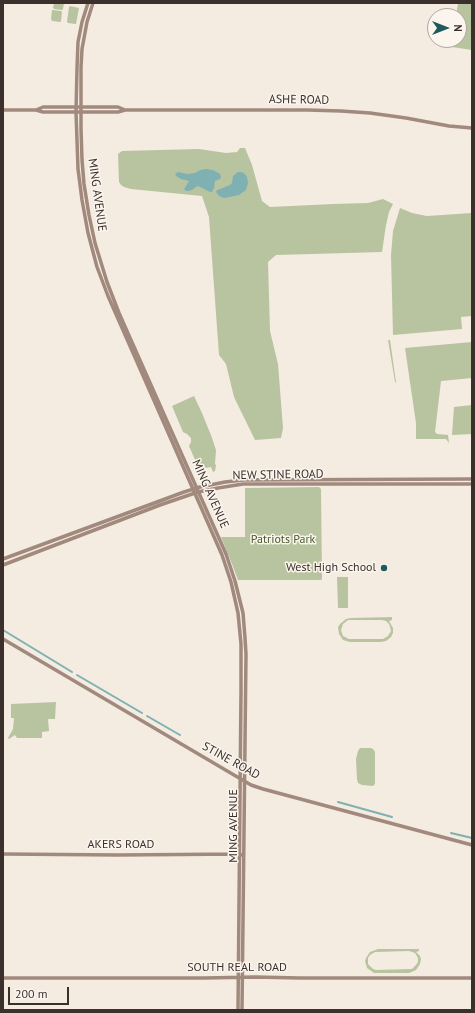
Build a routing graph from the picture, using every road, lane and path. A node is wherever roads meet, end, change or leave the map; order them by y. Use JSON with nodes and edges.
{"nodes":[{"id":1,"x":88,"y":3,"type":"edge"},
{"id":2,"x":93,"y":3,"type":"edge"},
{"id":3,"x":81,"y":42,"type":"junction"},
{"id":4,"x":79,"y":107,"type":"junction"},
{"id":5,"x":3,"y":110,"type":"edge"},
{"id":6,"x":36,"y":110,"type":"junction"},
{"id":7,"x":125,"y":110,"type":"junction"},
{"id":8,"x":76,"y":112,"type":"junction"},
{"id":9,"x":81,"y":112,"type":"junction"},
{"id":10,"x":472,"y":128,"type":"edge"},
{"id":11,"x":321,"y":480,"type":"junction"},
{"id":12,"x":343,"y":480,"type":"junction"},
{"id":13,"x":472,"y":480,"type":"edge"},
{"id":14,"x":309,"y":484,"type":"junction"},
{"id":15,"x":324,"y":484,"type":"junction"},
{"id":16,"x":472,"y":484,"type":"edge"},
{"id":17,"x":194,"y":488,"type":"junction"},
{"id":18,"x":198,"y":492,"type":"junction"},
{"id":19,"x":194,"y":494,"type":"junction"},
{"id":20,"x":3,"y":559,"type":"edge"},
{"id":21,"x":224,"y":562,"type":"junction"},
{"id":22,"x":3,"y":565,"type":"edge"},
{"id":23,"x":235,"y":581,"type":"junction"},
{"id":24,"x":241,"y":618,"type":"junction"},
{"id":25,"x":3,"y":639,"type":"edge"},
{"id":26,"x":244,"y":710,"type":"junction"},
{"id":27,"x":241,"y":779,"type":"junction"},
{"id":28,"x":245,"y":782,"type":"junction"},
{"id":29,"x":240,"y":828,"type":"junction"},
{"id":30,"x":472,"y":845,"type":"edge"},
{"id":31,"x":244,"y":849,"type":"junction"},
{"id":32,"x":3,"y":854,"type":"edge"},
{"id":33,"x":240,"y":854,"type":"junction"},
{"id":34,"x":244,"y":876,"type":"junction"},
{"id":35,"x":242,"y":899,"type":"junction"},
{"id":36,"x":241,"y":977,"type":"junction"},
{"id":37,"x":3,"y":978,"type":"edge"},
{"id":38,"x":472,"y":978,"type":"edge"},
{"id":39,"x":238,"y":1010,"type":"edge"},
{"id":40,"x":242,"y":1010,"type":"edge"}],
"edges":[{"from":1,"to":3,"type":"main road"},
{"from":2,"to":3,"type":"main road","name":"MING AVENUE"},
{"from":3,"to":4,"type":"main road","name":"MING AVENUE"},
{"from":3,"to":4,"type":"main road","name":"MING AVENUE"},
{"from":4,"to":6,"type":"main road","name":"ASHE ROAD"},
{"from":4,"to":7,"type":"main road","name":"ASHE ROAD"},
{"from":4,"to":8,"type":"main road","name":"MING AVENUE"},
{"from":4,"to":9,"type":"main road","name":"MING AVENUE"},
{"from":5,"to":6,"type":"main road","name":"ASHE ROAD"},
{"from":6,"to":8,"type":"main road","name":"ASHE ROAD"},
{"from":7,"to":9,"type":"main road","name":"ASHE ROAD"},
{"from":7,"to":10,"type":"main road","name":"ASHE ROAD"},
{"from":8,"to":9,"type":"main road","name":"ASHE ROAD"},
{"from":8,"to":17,"type":"main road","name":"MING AVENUE"},
{"from":9,"to":17,"type":"main road","name":"MING AVENUE"},
{"from":11,"to":12,"type":"main road","name":"NEW STINE ROAD"},
{"from":11,"to":14,"type":"main road"},
{"from":11,"to":17,"type":"main road","name":"NEW STINE ROAD"},
{"from":12,"to":13,"type":"main road","name":"NEW STINE ROAD"},
{"from":12,"to":15,"type":"main road"},
{"from":14,"to":15,"type":"main road","name":"NEW STINE ROAD"},
{"from":14,"to":18,"type":"main road","name":"NEW STINE ROAD"},
{"from":15,"to":16,"type":"main road","name":"NEW STINE ROAD"},
{"from":17,"to":18,"type":"main road","name":"MING AVENUE"},
{"from":17,"to":19,"type":"main road","name":"MING AVENUE"},
{"from":17,"to":20,"type":"main road","name":"NEW STINE ROAD"},
{"from":18,"to":19,"type":"main road","name":"NEW STINE ROAD"},
{"from":18,"to":23,"type":"main road","name":"MING AVENUE"},
{"from":19,"to":21,"type":"main road","name":"MING AVENUE"},
{"from":19,"to":22,"type":"main road","name":"NEW STINE ROAD"},
{"from":21,"to":23,"type":"main road"},
{"from":21,"to":24,"type":"main road","name":"MING AVENUE"},
{"from":23,"to":24,"type":"main road","name":"MING AVENUE"},
{"from":24,"to":26,"type":"main road","name":"MING AVENUE"},
{"from":24,"to":26,"type":"main road","name":"MING AVENUE"},
{"from":25,"to":27,"type":"main road","name":"STINE ROAD"},
{"from":26,"to":27,"type":"main road","name":"MING AVENUE"},
{"from":26,"to":28,"type":"main road","name":"MING AVENUE"},
{"from":27,"to":28,"type":"main road","name":"STINE ROAD"},
{"from":27,"to":29,"type":"main road","name":"MING AVENUE"},
{"from":28,"to":30,"type":"main road","name":"STINE ROAD"},
{"from":28,"to":31,"type":"main road","name":"MING AVENUE"},
{"from":29,"to":31,"type":"main road"},
{"from":29,"to":33,"type":"main road","name":"MING AVENUE"},
{"from":31,"to":34,"type":"main road","name":"MING AVENUE"},
{"from":32,"to":33,"type":"main road","name":"AKERS ROAD"},
{"from":33,"to":34,"type":"main road"},
{"from":33,"to":35,"type":"main road","name":"MING AVENUE"},
{"from":34,"to":35,"type":"main road","name":"MING AVENUE"},
{"from":35,"to":36,"type":"main road","name":"MING AVENUE"},
{"from":35,"to":36,"type":"main road","name":"MING AVENUE"},
{"from":36,"to":37,"type":"main road","name":"SOUTH REAL ROAD"},
{"from":36,"to":38,"type":"main road","name":"SOUTH REAL ROAD"},
{"from":36,"to":39,"type":"main road","name":"MING AVENUE"},
{"from":36,"to":40,"type":"main road","name":"MING AVENUE"}]}
